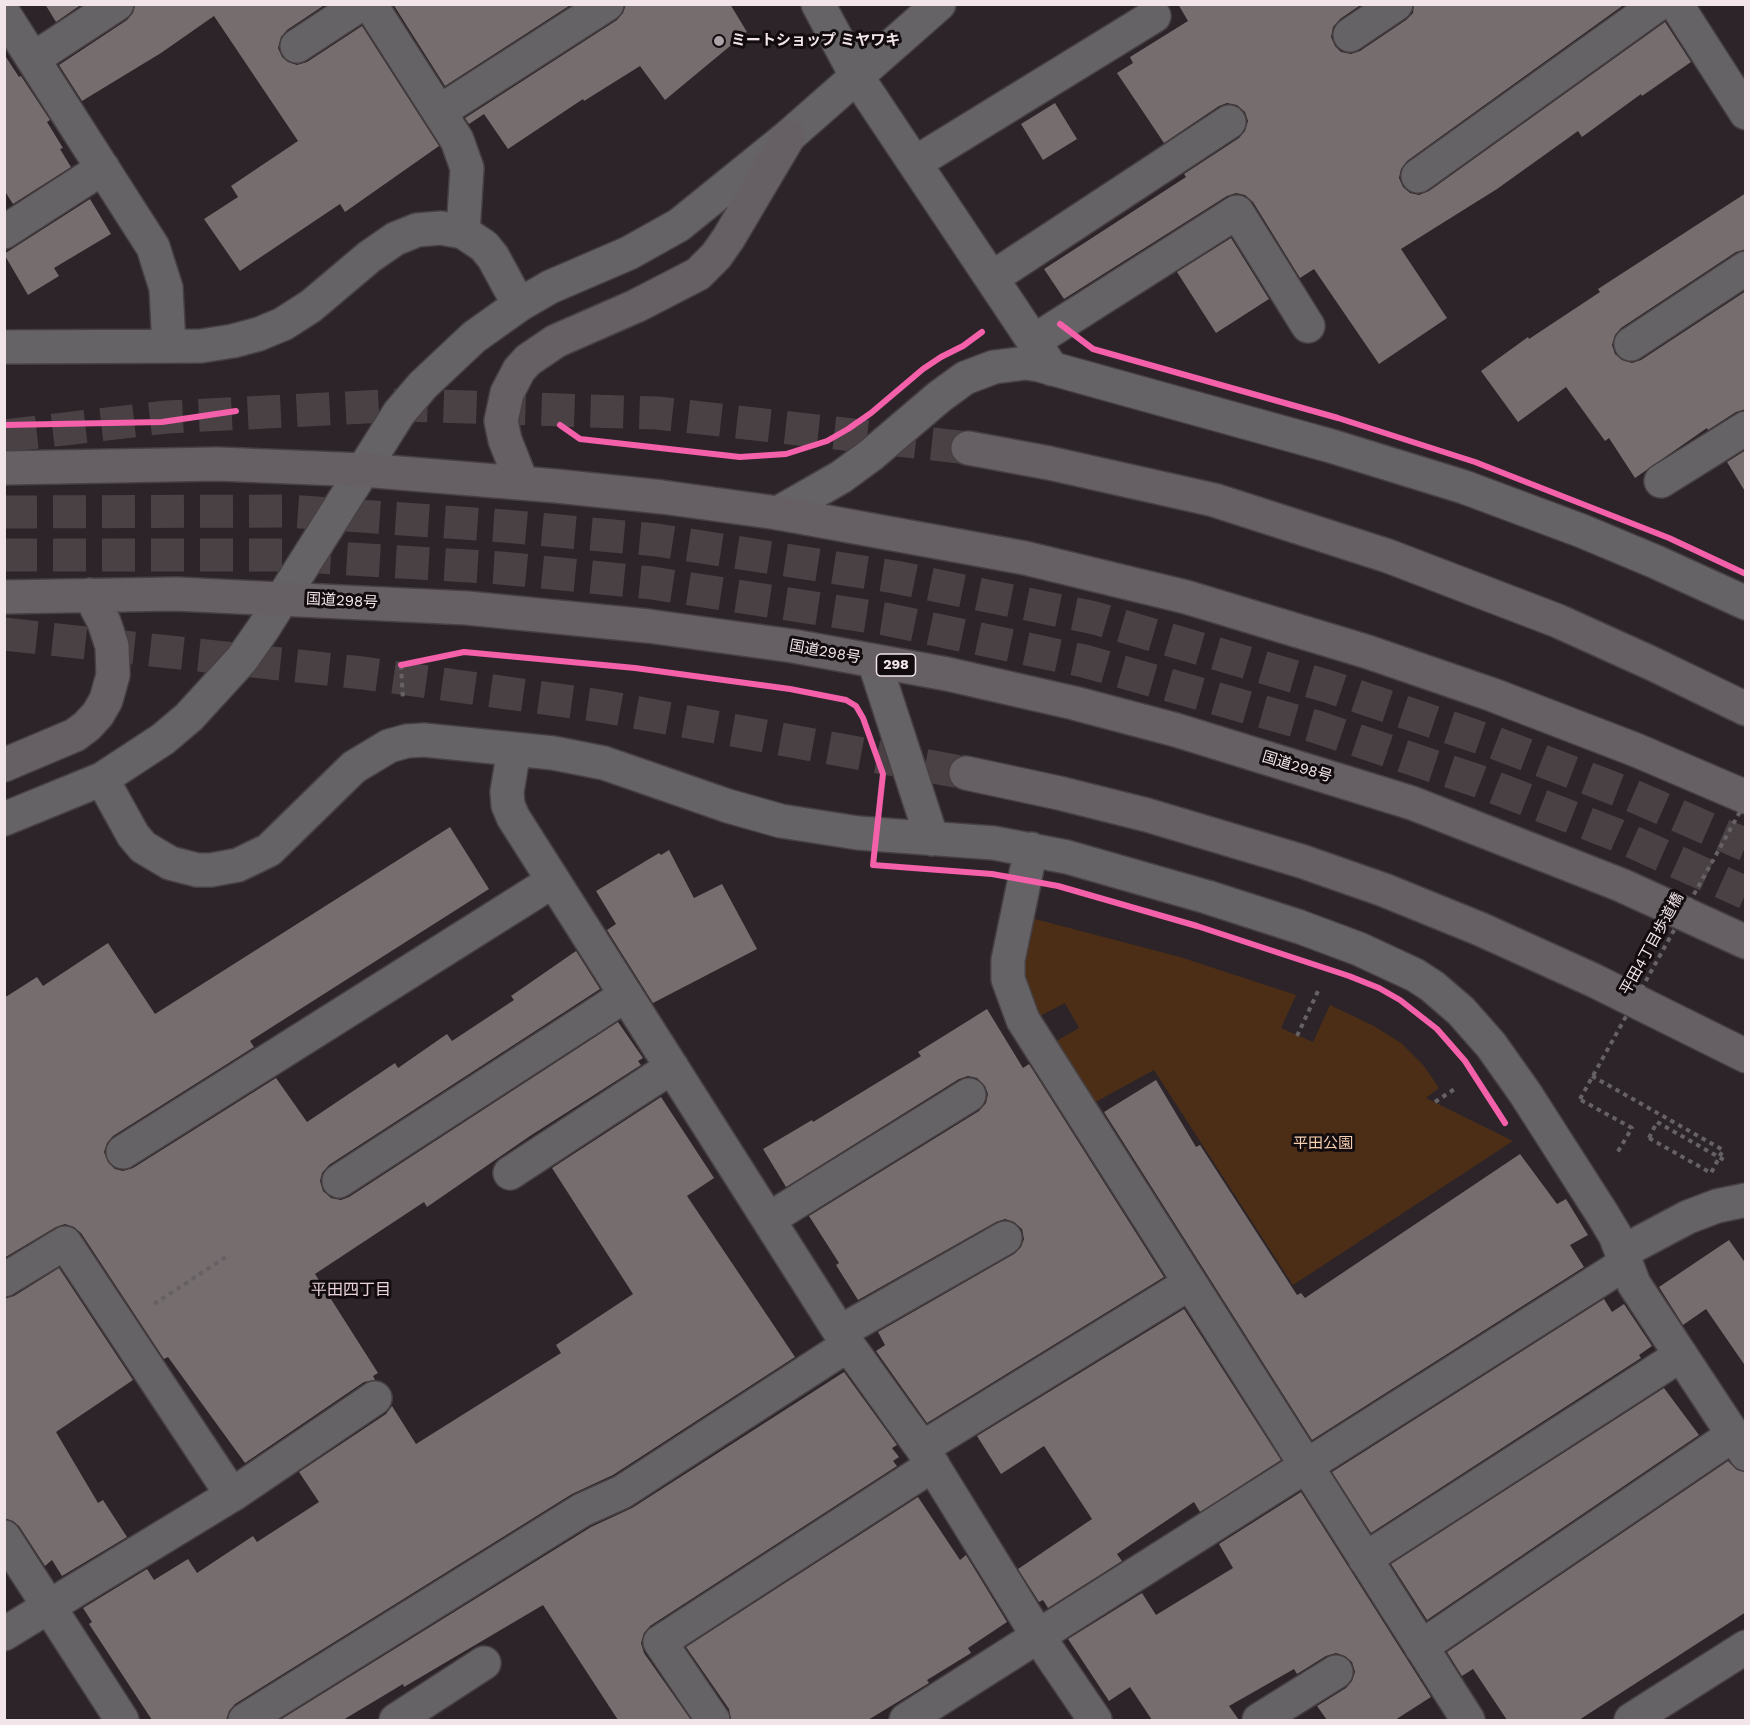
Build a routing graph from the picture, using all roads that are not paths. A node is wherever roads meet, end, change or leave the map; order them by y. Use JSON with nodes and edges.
{"nodes":[{"id":1,"x":117,"y":4,"type":"edge"},
{"id":2,"x":361,"y":4,"type":"edge"},
{"id":3,"x":370,"y":4,"type":"edge"},
{"id":4,"x":607,"y":4,"type":"edge"},
{"id":5,"x":818,"y":4,"type":"edge"},
{"id":6,"x":939,"y":4,"type":"edge"},
{"id":7,"x":1396,"y":4,"type":"edge"},
{"id":8,"x":1658,"y":4,"type":"edge"},
{"id":9,"x":1676,"y":4,"type":"edge"},
{"id":10,"x":4,"y":14,"type":"edge"},
{"id":11,"x":1155,"y":16,"type":"dead end"},
{"id":12,"x":1350,"y":35,"type":"dead end"},
{"id":13,"x":297,"y":46,"type":"dead end"},
{"id":14,"x":20,"y":52,"type":"edge"},
{"id":15,"x":857,"y":77,"type":"junction"},
{"id":16,"x":439,"y":112,"type":"junction"},
{"id":17,"x":1746,"y":113,"type":"edge"},
{"id":18,"x":1229,"y":122,"type":"dead end"},
{"id":19,"x":789,"y":136,"type":"junction"},
{"id":20,"x":915,"y":163,"type":"junction"},
{"id":21,"x":103,"y":168,"type":"junction"},
{"id":22,"x":1418,"y":176,"type":"dead end"},
{"id":23,"x":4,"y":232,"type":"edge"},
{"id":24,"x":463,"y":232,"type":"junction"},
{"id":25,"x":1746,"y":268,"type":"edge"},
{"id":26,"x":992,"y":278,"type":"junction"},
{"id":27,"x":519,"y":306,"type":"junction"},
{"id":28,"x":1308,"y":326,"type":"dead end"},
{"id":29,"x":1034,"y":341,"type":"junction"},
{"id":30,"x":1631,"y":344,"type":"dead end"},
{"id":31,"x":169,"y":346,"type":"junction"},
{"id":32,"x":4,"y":347,"type":"edge"},
{"id":33,"x":1052,"y":369,"type":"junction"},
{"id":34,"x":1746,"y":428,"type":"edge"},
{"id":35,"x":968,"y":448,"type":"tunnel mouth"},
{"id":36,"x":4,"y":468,"type":"edge"},
{"id":37,"x":363,"y":470,"type":"junction"},
{"id":38,"x":1661,"y":481,"type":"dead end"},
{"id":39,"x":522,"y":483,"type":"junction"},
{"id":40,"x":778,"y":513,"type":"junction"},
{"id":41,"x":90,"y":595,"type":"junction"},
{"id":42,"x":4,"y":597,"type":"edge"},
{"id":43,"x":284,"y":598,"type":"junction"},
{"id":44,"x":1746,"y":603,"type":"edge"},
{"id":45,"x":874,"y":661,"type":"junction"},
{"id":46,"x":1746,"y":709,"type":"edge"},
{"id":47,"x":514,"y":749,"type":"junction"},
{"id":48,"x":4,"y":765,"type":"edge"},
{"id":49,"x":966,"y":773,"type":"tunnel mouth"},
{"id":50,"x":102,"y":779,"type":"junction"},
{"id":51,"x":1746,"y":799,"type":"edge"},
{"id":52,"x":4,"y":819,"type":"edge"},
{"id":53,"x":932,"y":839,"type":"junction"},
{"id":54,"x":1031,"y":849,"type":"junction"},
{"id":55,"x":553,"y":881,"type":"junction"},
{"id":56,"x":1746,"y":942,"type":"edge"},
{"id":57,"x":626,"y":995,"type":"junction"},
{"id":58,"x":1746,"y":1056,"type":"edge"},
{"id":59,"x":672,"y":1067,"type":"junction"},
{"id":60,"x":969,"y":1095,"type":"dead end"},
{"id":61,"x":123,"y":1152,"type":"dead end"},
{"id":62,"x":510,"y":1173,"type":"dead end"},
{"id":63,"x":339,"y":1181,"type":"dead end"},
{"id":64,"x":1746,"y":1200,"type":"edge"},
{"id":65,"x":769,"y":1219,"type":"junction"},
{"id":66,"x":1005,"y":1238,"type":"dead end"},
{"id":67,"x":1624,"y":1257,"type":"junction"},
{"id":68,"x":4,"y":1280,"type":"edge"},
{"id":69,"x":1190,"y":1283,"type":"junction"},
{"id":70,"x":844,"y":1338,"type":"junction"},
{"id":71,"x":1681,"y":1355,"type":"junction"},
{"id":72,"x":375,"y":1398,"type":"dead end"},
{"id":73,"x":1741,"y":1444,"type":"edge"},
{"id":74,"x":927,"y":1456,"type":"junction"},
{"id":75,"x":1306,"y":1465,"type":"junction"},
{"id":76,"x":231,"y":1495,"type":"junction"},
{"id":77,"x":4,"y":1537,"type":"edge"},
{"id":78,"x":1365,"y":1559,"type":"junction"},
{"id":79,"x":49,"y":1606,"type":"junction"},
{"id":80,"x":4,"y":1635,"type":"edge"},
{"id":81,"x":1038,"y":1636,"type":"junction"},
{"id":82,"x":1421,"y":1647,"type":"junction"},
{"id":83,"x":1746,"y":1647,"type":"edge"},
{"id":84,"x":484,"y":1663,"type":"dead end"},
{"id":85,"x":1336,"y":1672,"type":"dead end"},
{"id":86,"x":122,"y":1720,"type":"edge"},
{"id":87,"x":245,"y":1720,"type":"edge"},
{"id":88,"x":396,"y":1720,"type":"edge"},
{"id":89,"x":713,"y":1720,"type":"edge"},
{"id":90,"x":906,"y":1720,"type":"edge"},
{"id":91,"x":1095,"y":1720,"type":"edge"},
{"id":92,"x":1259,"y":1720,"type":"edge"},
{"id":93,"x":1468,"y":1720,"type":"edge"},
{"id":94,"x":1631,"y":1720,"type":"edge"}],
"edges":[{"from":1,"to":14,"type":"street"},
{"from":2,"to":13,"type":"street"},
{"from":3,"to":16,"type":"street"},
{"from":4,"to":16,"type":"street"},
{"from":5,"to":15,"type":"street"},
{"from":6,"to":15,"type":"street"},
{"from":7,"to":12,"type":"street"},
{"from":8,"to":22,"type":"street"},
{"from":9,"to":17,"type":"street"},
{"from":10,"to":14,"type":"street"},
{"from":11,"to":20,"type":"street"},
{"from":14,"to":21,"type":"street"},
{"from":15,"to":19,"type":"street"},
{"from":15,"to":20,"type":"street"},
{"from":16,"to":24,"type":"street"},
{"from":18,"to":26,"type":"street"},
{"from":19,"to":27,"type":"street"},
{"from":19,"to":39,"type":"highway"},
{"from":20,"to":26,"type":"street"},
{"from":21,"to":23,"type":"street"},
{"from":21,"to":31,"type":"street"},
{"from":24,"to":27,"type":"street"},
{"from":24,"to":31,"type":"street"},
{"from":25,"to":30,"type":"street"},
{"from":26,"to":29,"type":"street"},
{"from":27,"to":37,"type":"street"},
{"from":28,"to":29,"type":"street"},
{"from":29,"to":33,"type":"street"},
{"from":31,"to":32,"type":"street"},
{"from":33,"to":40,"type":"street"},
{"from":33,"to":44,"type":"street"},
{"from":34,"to":38,"type":"street"},
{"from":35,"to":46,"type":"highway"},
{"from":36,"to":37,"type":"highway"},
{"from":37,"to":39,"type":"highway"},
{"from":37,"to":43,"type":"street"},
{"from":39,"to":40,"type":"highway"},
{"from":40,"to":51,"type":"highway"},
{"from":41,"to":42,"type":"highway","name":"国道298号","number":"298"},
{"from":41,"to":43,"type":"highway","name":"国道298号","number":"298"},
{"from":41,"to":48,"type":"highway"},
{"from":43,"to":45,"type":"highway","name":"国道298号","number":"298"},
{"from":43,"to":50,"type":"street"},
{"from":45,"to":53,"type":"street"},
{"from":45,"to":56,"type":"highway","name":"国道298号","number":"298"},
{"from":47,"to":50,"type":"street"},
{"from":47,"to":53,"type":"street"},
{"from":47,"to":55,"type":"street"},
{"from":49,"to":58,"type":"highway"},
{"from":50,"to":52,"type":"street"},
{"from":53,"to":54,"type":"street"},
{"from":54,"to":67,"type":"street"},
{"from":54,"to":69,"type":"street"},
{"from":55,"to":57,"type":"street"},
{"from":55,"to":61,"type":"street"},
{"from":57,"to":59,"type":"street"},
{"from":57,"to":63,"type":"street"},
{"from":59,"to":62,"type":"street"},
{"from":59,"to":65,"type":"street"},
{"from":60,"to":65,"type":"street"},
{"from":64,"to":67,"type":"street"},
{"from":65,"to":70,"type":"street"},
{"from":66,"to":70,"type":"street"},
{"from":67,"to":71,"type":"street"},
{"from":67,"to":75,"type":"street"},
{"from":68,"to":76,"type":"street"},
{"from":69,"to":74,"type":"street"},
{"from":69,"to":75,"type":"street"},
{"from":70,"to":74,"type":"street"},
{"from":70,"to":87,"type":"street"},
{"from":71,"to":73,"type":"street"},
{"from":71,"to":78,"type":"street"},
{"from":72,"to":76,"type":"street"},
{"from":73,"to":82,"type":"street"},
{"from":74,"to":81,"type":"street"},
{"from":74,"to":89,"type":"street"},
{"from":75,"to":78,"type":"street"},
{"from":75,"to":81,"type":"street"},
{"from":76,"to":79,"type":"street"},
{"from":77,"to":79,"type":"street"},
{"from":78,"to":82,"type":"street"},
{"from":79,"to":80,"type":"street"},
{"from":79,"to":86,"type":"street"},
{"from":81,"to":90,"type":"street"},
{"from":81,"to":91,"type":"street"},
{"from":82,"to":93,"type":"street"},
{"from":83,"to":94,"type":"street"},
{"from":84,"to":88,"type":"street"},
{"from":85,"to":92,"type":"street"}]}
